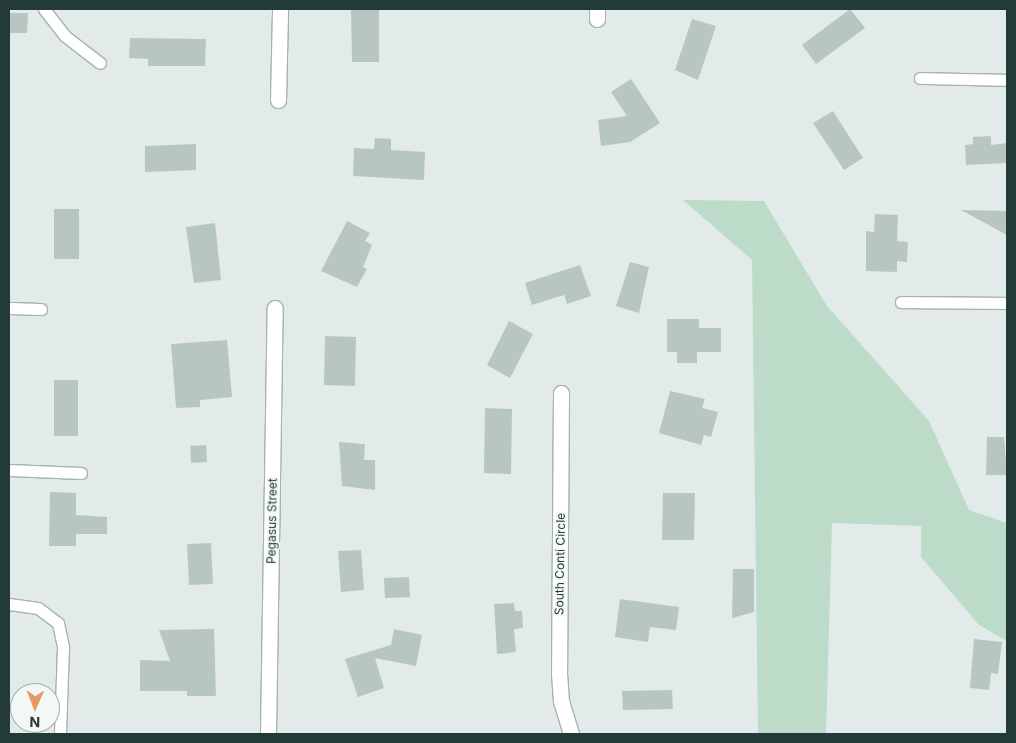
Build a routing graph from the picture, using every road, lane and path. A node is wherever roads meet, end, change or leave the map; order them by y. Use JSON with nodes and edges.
{"nodes":[{"id":1,"x":44,"y":9,"type":"edge"},
{"id":2,"x":280,"y":9,"type":"edge"},
{"id":3,"x":100,"y":63,"type":"dead end"},
{"id":4,"x":920,"y":78,"type":"dead end"},
{"id":5,"x":1007,"y":80,"type":"edge"},
{"id":6,"x":278,"y":100,"type":"dead end"},
{"id":7,"x":901,"y":302,"type":"dead end"},
{"id":8,"x":1007,"y":303,"type":"edge"},
{"id":9,"x":9,"y":308,"type":"edge"},
{"id":10,"x":275,"y":308,"type":"dead end"},
{"id":11,"x":41,"y":309,"type":"dead end"},
{"id":12,"x":561,"y":393,"type":"dead end"},
{"id":13,"x":9,"y":470,"type":"edge"},
{"id":14,"x":82,"y":473,"type":"dead end"},
{"id":15,"x":9,"y":604,"type":"edge"},
{"id":16,"x":60,"y":734,"type":"edge"},
{"id":17,"x":268,"y":734,"type":"edge"},
{"id":18,"x":571,"y":734,"type":"edge"}],
"edges":[{"from":1,"to":3,"type":"lane"},
{"from":2,"to":6,"type":"street"},
{"from":4,"to":5,"type":"lane"},
{"from":7,"to":8,"type":"lane"},
{"from":9,"to":11,"type":"lane"},
{"from":10,"to":17,"type":"street","name":"Pegasus Street"},
{"from":12,"to":18,"type":"street","name":"South Conti Circle"},
{"from":13,"to":14,"type":"lane"},
{"from":15,"to":16,"type":"lane"}]}
